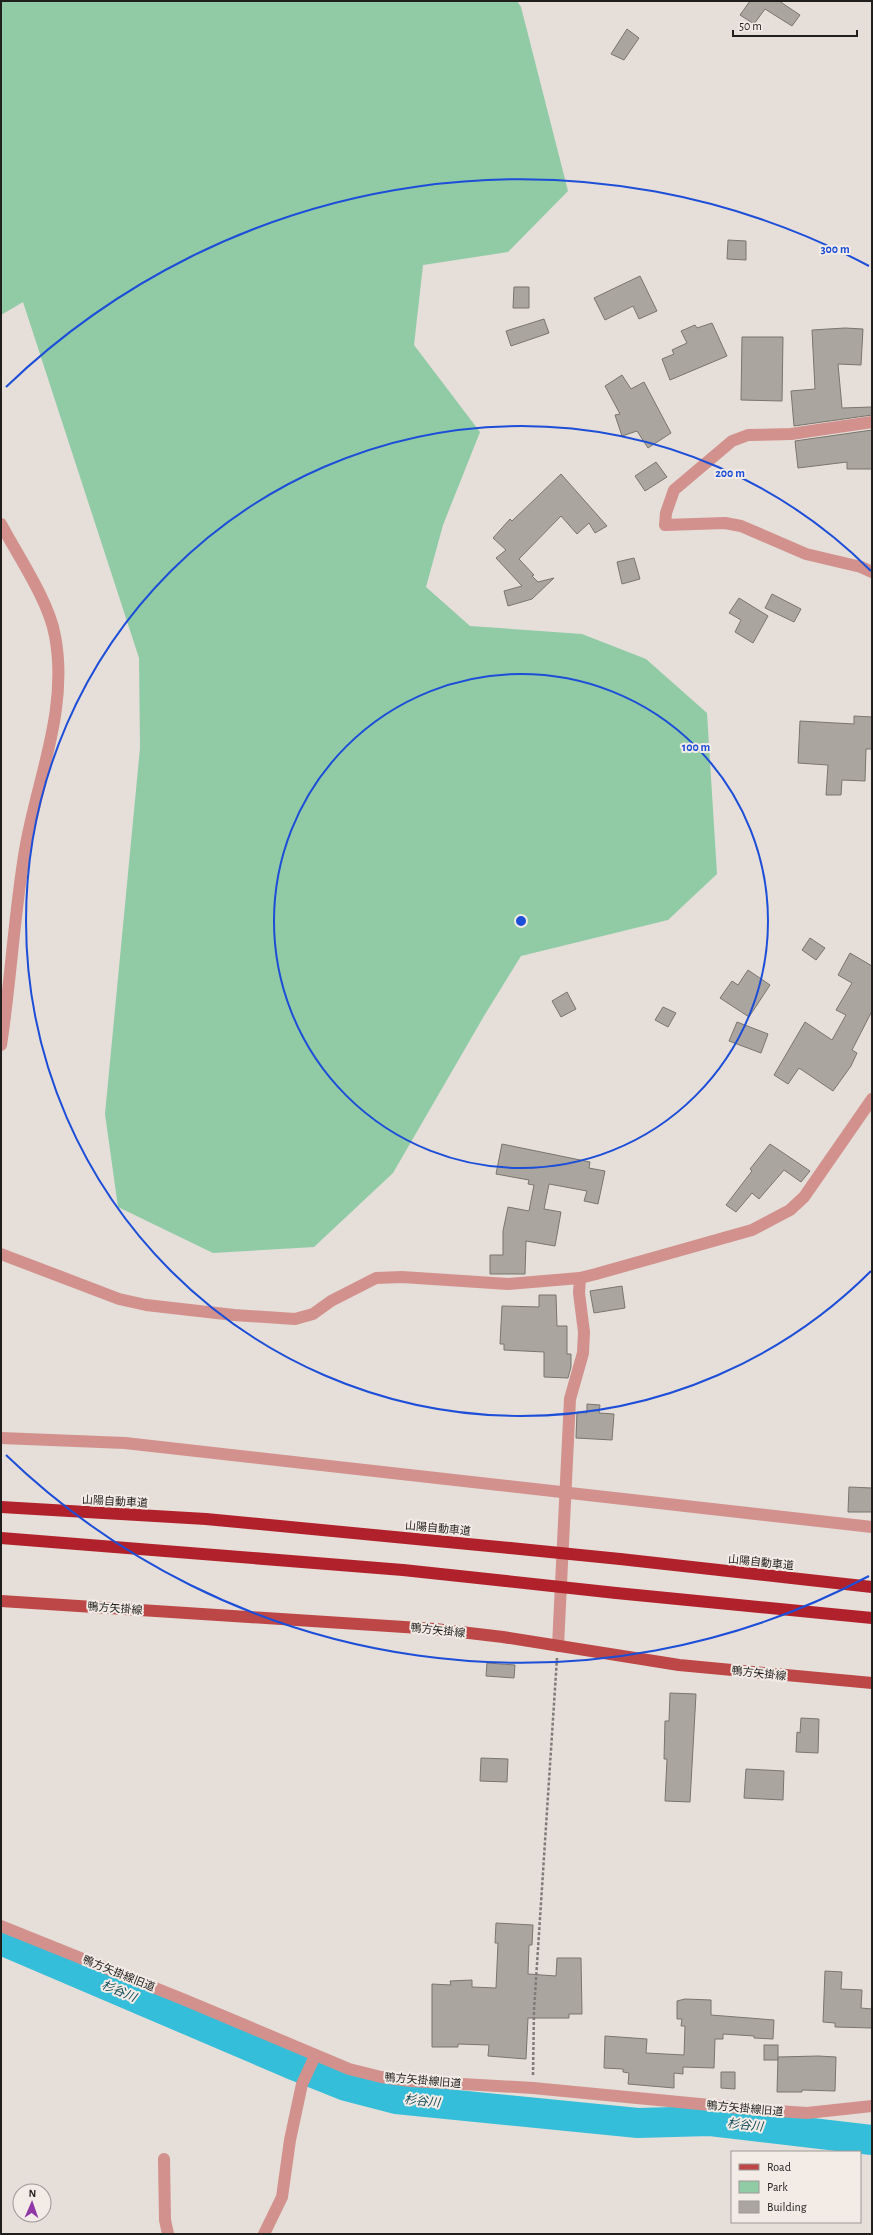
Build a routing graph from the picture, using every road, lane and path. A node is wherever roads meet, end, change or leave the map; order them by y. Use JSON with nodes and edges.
{"nodes":[{"id":1,"x":872,"y":422,"type":"edge"},
{"id":2,"x":1,"y":524,"type":"edge"},
{"id":3,"x":872,"y":572,"type":"edge"},
{"id":4,"x":1,"y":1045,"type":"edge"},
{"id":5,"x":872,"y":1099,"type":"edge"},
{"id":6,"x":1,"y":1254,"type":"edge"},
{"id":7,"x":580,"y":1278,"type":"junction"},
{"id":8,"x":1,"y":1438,"type":"edge"},
{"id":9,"x":564,"y":1492,"type":"junction"},
{"id":10,"x":3,"y":1507,"type":"edge"},
{"id":11,"x":872,"y":1527,"type":"edge"},
{"id":12,"x":2,"y":1538,"type":"edge"},
{"id":13,"x":872,"y":1587,"type":"edge"},
{"id":14,"x":1,"y":1601,"type":"edge"},
{"id":15,"x":872,"y":1618,"type":"edge"},
{"id":16,"x":558,"y":1646,"type":"junction"},
{"id":17,"x":872,"y":1683,"type":"edge"},
{"id":18,"x":1,"y":1926,"type":"edge"},
{"id":19,"x":313,"y":2059,"type":"junction"},
{"id":20,"x":533,"y":2088,"type":"junction"},
{"id":21,"x":872,"y":2106,"type":"edge"},
{"id":22,"x":164,"y":2159,"type":"dead end"},
{"id":23,"x":168,"y":2234,"type":"edge"},
{"id":24,"x":264,"y":2234,"type":"edge"}],
"edges":[{"from":1,"to":3,"type":"street"},
{"from":2,"to":4,"type":"street"},
{"from":5,"to":7,"type":"street"},
{"from":6,"to":7,"type":"street"},
{"from":7,"to":9,"type":"street"},
{"from":8,"to":9,"type":"street"},
{"from":9,"to":11,"type":"street"},
{"from":9,"to":16,"type":"street"},
{"from":10,"to":13,"type":"highway","name":"山陽自動車道","bridge":true},
{"from":12,"to":15,"type":"highway","bridge":true},
{"from":14,"to":16,"type":"main road","name":"鴨方矢掛線"},
{"from":16,"to":17,"type":"main road","name":"鴨方矢掛線"},
{"from":16,"to":20,"type":"path"},
{"from":18,"to":19,"type":"street","name":"鴨方矢掛線旧道"},
{"from":19,"to":20,"type":"street","name":"鴨方矢掛線旧道"},
{"from":19,"to":24,"type":"street"},
{"from":20,"to":21,"type":"street","name":"鴨方矢掛線旧道"},
{"from":22,"to":23,"type":"street"}]}
